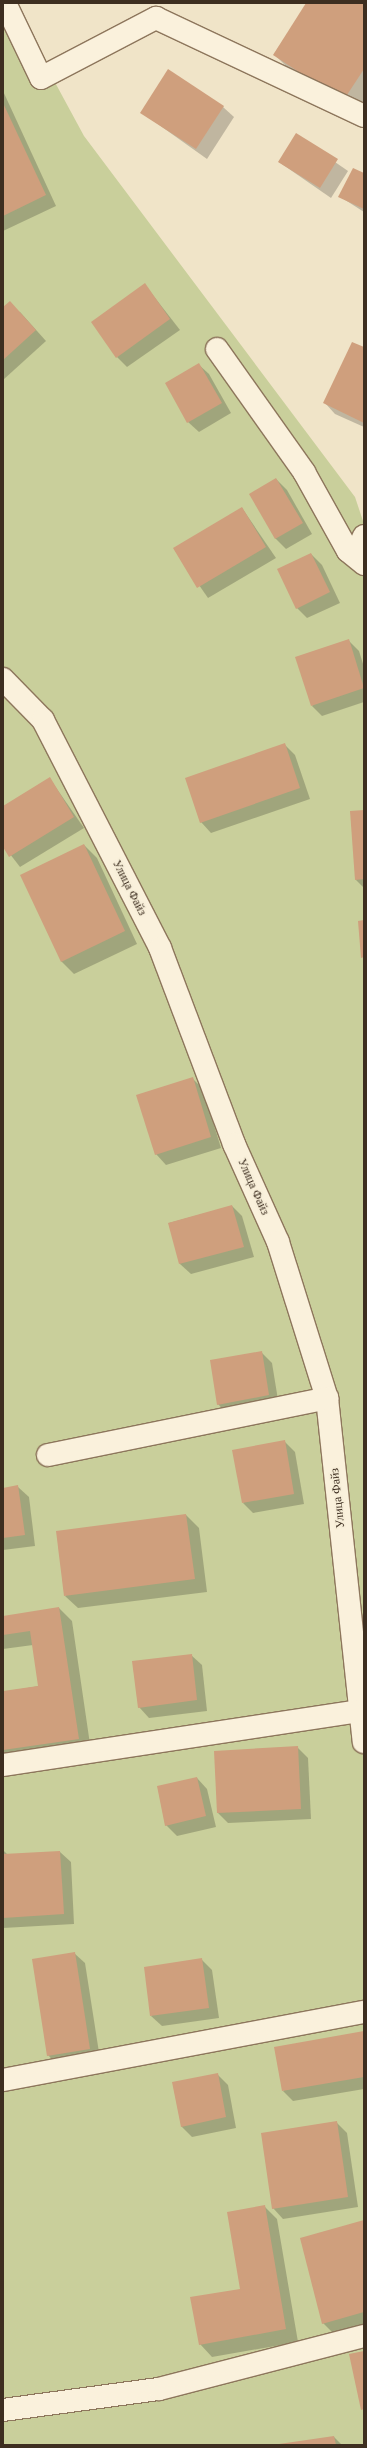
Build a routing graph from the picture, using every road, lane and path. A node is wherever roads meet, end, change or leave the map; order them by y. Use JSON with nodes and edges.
{"nodes":[{"id":1,"x":5,"y":3,"type":"edge"},
{"id":2,"x":364,"y":116,"type":"edge"},
{"id":3,"x":218,"y":349,"type":"dead end"},
{"id":4,"x":364,"y":536,"type":"edge"},
{"id":5,"x":364,"y":552,"type":"edge"},
{"id":6,"x":364,"y":564,"type":"edge"},
{"id":7,"x":6,"y":686,"type":"edge"},
{"id":8,"x":327,"y":1398,"type":"junction"},
{"id":9,"x":48,"y":1455,"type":"dead end"},
{"id":10,"x":361,"y":1711,"type":"junction"},
{"id":11,"x":364,"y":1742,"type":"edge"},
{"id":12,"x":3,"y":1765,"type":"edge"},
{"id":13,"x":364,"y":2012,"type":"edge"},
{"id":14,"x":3,"y":2080,"type":"edge"},
{"id":15,"x":364,"y":2336,"type":"edge"},
{"id":16,"x":3,"y":2410,"type":"edge"}],
"edges":[{"from":1,"to":2,"type":"street"},
{"from":3,"to":6,"type":"street"},
{"from":4,"to":5,"type":"street"},
{"from":7,"to":8,"type":"street","name":"Улица Файз"},
{"from":8,"to":9,"type":"street"},
{"from":8,"to":10,"type":"street","name":"Улица Файз"},
{"from":10,"to":11,"type":"street","name":"Улица Файз"},
{"from":10,"to":12,"type":"street"},
{"from":13,"to":14,"type":"street"},
{"from":15,"to":16,"type":"street"}]}
